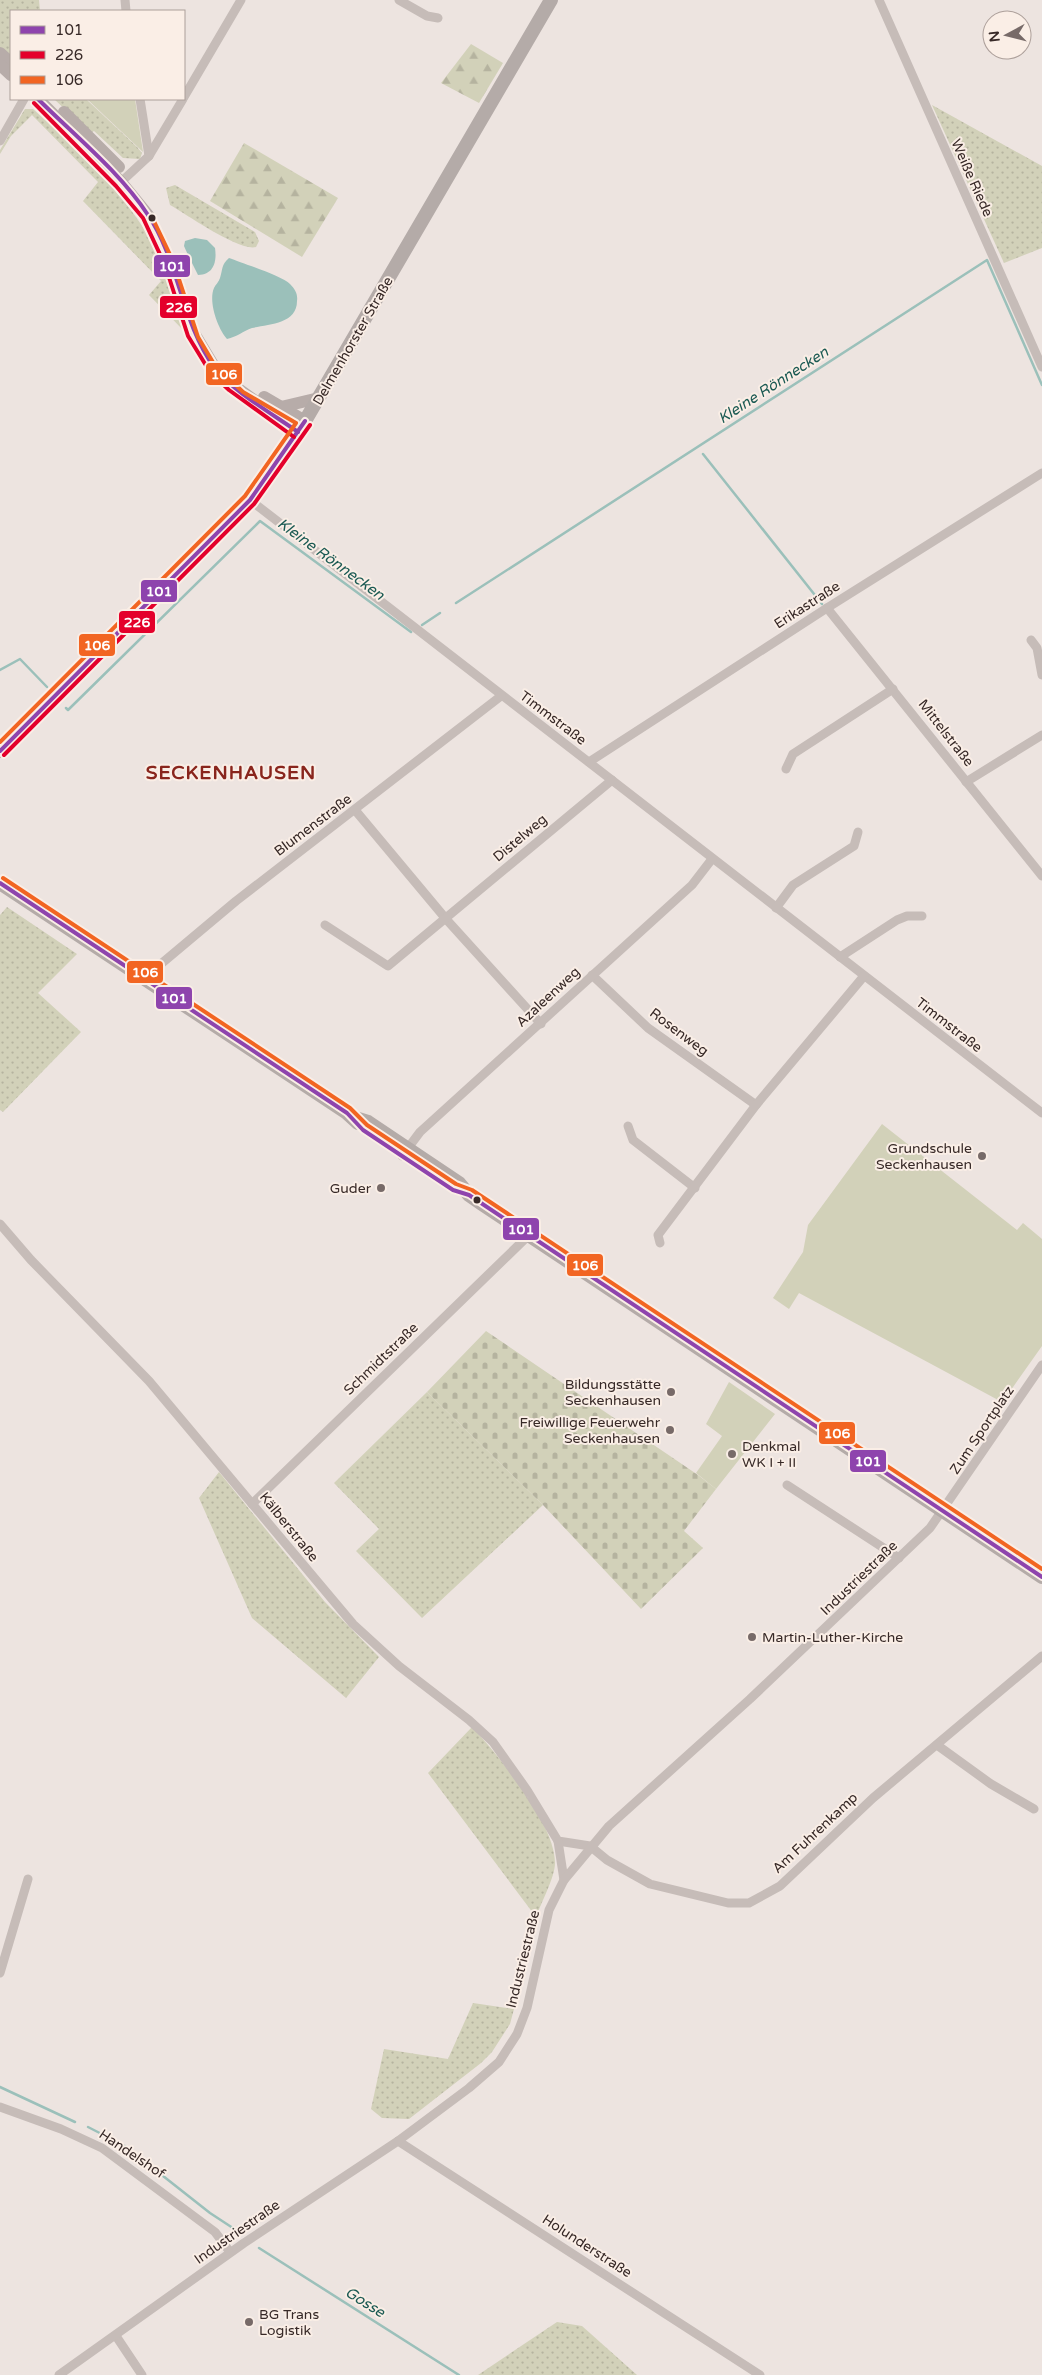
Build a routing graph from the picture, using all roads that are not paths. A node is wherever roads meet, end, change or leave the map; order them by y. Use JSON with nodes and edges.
{"nodes":[{"id":1,"x":241,"y":0,"type":"edge"},
{"id":2,"x":400,"y":0,"type":"edge"},
{"id":3,"x":552,"y":0,"type":"edge"},
{"id":4,"x":878,"y":0,"type":"edge"},
{"id":5,"x":438,"y":18,"type":"dead end"},
{"id":6,"x":0,"y":53,"type":"edge"},
{"id":7,"x":10,"y":62,"type":"edge"},
{"id":8,"x":0,"y":65,"type":"edge"},
{"id":9,"x":10,"y":73,"type":"edge"},
{"id":10,"x":185,"y":95,"type":"edge"},
{"id":11,"x":23,"y":100,"type":"edge"},
{"id":12,"x":39,"y":100,"type":"edge"},
{"id":13,"x":51,"y":100,"type":"edge"},
{"id":14,"x":140,"y":100,"type":"edge"},
{"id":15,"x":182,"y":100,"type":"edge"},
{"id":16,"x":0,"y":142,"type":"edge"},
{"id":17,"x":149,"y":156,"type":"junction"},
{"id":18,"x":124,"y":179,"type":"junction"},
{"id":19,"x":1042,"y":367,"type":"edge"},
{"id":20,"x":319,"y":398,"type":"junction"},
{"id":21,"x":281,"y":407,"type":"junction"},
{"id":22,"x":302,"y":427,"type":"junction"},
{"id":23,"x":1042,"y":473,"type":"edge"},
{"id":24,"x":250,"y":500,"type":"junction"},
{"id":25,"x":827,"y":608,"type":"junction"},
{"id":26,"x":1031,"y":640,"type":"dead end"},
{"id":27,"x":1042,"y":675,"type":"edge"},
{"id":28,"x":894,"y":688,"type":"junction"},
{"id":29,"x":501,"y":696,"type":"junction"},
{"id":30,"x":1042,"y":735,"type":"edge"},
{"id":31,"x":0,"y":751,"type":"edge"},
{"id":32,"x":589,"y":762,"type":"junction"},
{"id":33,"x":786,"y":769,"type":"dead end"},
{"id":34,"x":612,"y":780,"type":"junction"},
{"id":35,"x":966,"y":782,"type":"junction"},
{"id":36,"x":355,"y":810,"type":"junction"},
{"id":37,"x":858,"y":832,"type":"dead end"},
{"id":38,"x":712,"y":859,"type":"junction"},
{"id":39,"x":1042,"y":876,"type":"edge"},
{"id":40,"x":0,"y":883,"type":"edge"},
{"id":41,"x":776,"y":908,"type":"junction"},
{"id":42,"x":922,"y":916,"type":"dead end"},
{"id":43,"x":446,"y":919,"type":"junction"},
{"id":44,"x":325,"y":925,"type":"dead end"},
{"id":45,"x":840,"y":957,"type":"junction"},
{"id":46,"x":592,"y":975,"type":"junction"},
{"id":47,"x":864,"y":976,"type":"junction"},
{"id":48,"x":143,"y":979,"type":"junction"},
{"id":49,"x":541,"y":1024,"type":"junction"},
{"id":50,"x":756,"y":1104,"type":"junction"},
{"id":51,"x":1042,"y":1113,"type":"edge"},
{"id":52,"x":628,"y":1126,"type":"dead end"},
{"id":53,"x":404,"y":1152,"type":"junction"},
{"id":54,"x":695,"y":1188,"type":"junction"},
{"id":55,"x":0,"y":1224,"type":"edge"},
{"id":56,"x":529,"y":1235,"type":"junction"},
{"id":57,"x":660,"y":1244,"type":"dead end"},
{"id":58,"x":1042,"y":1364,"type":"edge"},
{"id":59,"x":787,"y":1485,"type":"dead end"},
{"id":60,"x":252,"y":1504,"type":"junction"},
{"id":61,"x":944,"y":1511,"type":"junction"},
{"id":62,"x":899,"y":1558,"type":"junction"},
{"id":63,"x":1042,"y":1577,"type":"edge"},
{"id":64,"x":1042,"y":1656,"type":"edge"},
{"id":65,"x":937,"y":1746,"type":"junction"},
{"id":66,"x":1034,"y":1809,"type":"dead end"},
{"id":67,"x":558,"y":1841,"type":"junction"},
{"id":68,"x":590,"y":1846,"type":"junction"},
{"id":69,"x":28,"y":1878,"type":"dead end"},
{"id":70,"x":564,"y":1880,"type":"junction"},
{"id":71,"x":0,"y":1973,"type":"edge"},
{"id":72,"x":0,"y":2107,"type":"edge"},
{"id":73,"x":398,"y":2141,"type":"junction"},
{"id":74,"x":230,"y":2252,"type":"junction"},
{"id":75,"x":116,"y":2336,"type":"junction"},
{"id":76,"x":59,"y":2375,"type":"edge"},
{"id":77,"x":142,"y":2375,"type":"edge"},
{"id":78,"x":760,"y":2375,"type":"edge"}],
"edges":[{"from":1,"to":10,"type":"street"},
{"from":2,"to":5,"type":"street"},
{"from":3,"to":20,"type":"main road","name":"Delmenhorster Straße"},
{"from":4,"to":19,"type":"street","name":"Weiße Riede"},
{"from":6,"to":7,"type":"street"},
{"from":8,"to":9,"type":"street"},
{"from":11,"to":16,"type":"street"},
{"from":12,"to":18,"type":"street"},
{"from":13,"to":18,"type":"street"},
{"from":14,"to":17,"type":"street"},
{"from":15,"to":17,"type":"street"},
{"from":17,"to":18,"type":"street"},
{"from":18,"to":21,"type":"street"},
{"from":18,"to":22,"type":"street"},
{"from":20,"to":21,"type":"street"},
{"from":20,"to":22,"type":"main road","name":"Delmenhorster Straße"},
{"from":21,"to":22,"type":"street"},
{"from":22,"to":24,"type":"main road","name":"Delmenhorster Straße"},
{"from":23,"to":25,"type":"street","name":"Erikastraße"},
{"from":24,"to":29,"type":"street","name":"Timmstraße"},
{"from":24,"to":31,"type":"main road","name":"Delmenhorster Straße"},
{"from":25,"to":28,"type":"street","name":"Mittelstraße"},
{"from":25,"to":32,"type":"street","name":"Erikastraße"},
{"from":26,"to":27,"type":"street"},
{"from":28,"to":33,"type":"street"},
{"from":28,"to":35,"type":"street","name":"Mittelstraße"},
{"from":29,"to":32,"type":"street","name":"Timmstraße"},
{"from":29,"to":36,"type":"street","name":"Blumenstraße"},
{"from":30,"to":35,"type":"street"},
{"from":32,"to":34,"type":"street","name":"Timmstraße"},
{"from":34,"to":38,"type":"street","name":"Timmstraße"},
{"from":34,"to":43,"type":"street","name":"Distelweg"},
{"from":35,"to":39,"type":"street","name":"Mittelstraße"},
{"from":36,"to":43,"type":"street"},
{"from":36,"to":48,"type":"street","name":"Blumenstraße"},
{"from":37,"to":41,"type":"street"},
{"from":38,"to":41,"type":"street","name":"Timmstraße"},
{"from":38,"to":46,"type":"street","name":"Azaleenweg"},
{"from":40,"to":48,"type":"main road"},
{"from":41,"to":45,"type":"street","name":"Timmstraße"},
{"from":42,"to":45,"type":"street"},
{"from":43,"to":44,"type":"street","name":"Distelweg"},
{"from":43,"to":49,"type":"street"},
{"from":45,"to":47,"type":"street","name":"Timmstraße"},
{"from":46,"to":49,"type":"street","name":"Azaleenweg"},
{"from":46,"to":50,"type":"street","name":"Rosenweg"},
{"from":47,"to":50,"type":"street"},
{"from":47,"to":51,"type":"street","name":"Timmstraße"},
{"from":48,"to":53,"type":"main road"},
{"from":49,"to":53,"type":"street","name":"Azaleenweg"},
{"from":50,"to":54,"type":"street"},
{"from":52,"to":54,"type":"street"},
{"from":53,"to":56,"type":"main road"},
{"from":54,"to":57,"type":"street"},
{"from":55,"to":60,"type":"street","name":"Kälberstraße"},
{"from":56,"to":60,"type":"street","name":"Schmidtstraße"},
{"from":56,"to":61,"type":"main road"},
{"from":58,"to":61,"type":"street","name":"Zum Sportplatz"},
{"from":59,"to":62,"type":"street"},
{"from":60,"to":67,"type":"street","name":"Kälberstraße"},
{"from":61,"to":62,"type":"street","name":"Industriestraße"},
{"from":61,"to":63,"type":"main road"},
{"from":62,"to":68,"type":"street","name":"Industriestraße"},
{"from":64,"to":65,"type":"street","name":"Am Fuhrenkamp"},
{"from":65,"to":66,"type":"street"},
{"from":65,"to":68,"type":"street","name":"Am Fuhrenkamp"},
{"from":67,"to":68,"type":"street"},
{"from":67,"to":70,"type":"street","name":"Kälberstraße"},
{"from":68,"to":70,"type":"street","name":"Industriestraße"},
{"from":69,"to":71,"type":"street"},
{"from":70,"to":73,"type":"street","name":"Industriestraße"},
{"from":72,"to":74,"type":"street","name":"Handelshof"},
{"from":73,"to":74,"type":"street","name":"Industriestraße"},
{"from":73,"to":78,"type":"street","name":"Holunderstraße"},
{"from":74,"to":75,"type":"street","name":"Industriestraße"},
{"from":75,"to":76,"type":"street","name":"Industriestraße"},
{"from":75,"to":77,"type":"street"}]}
